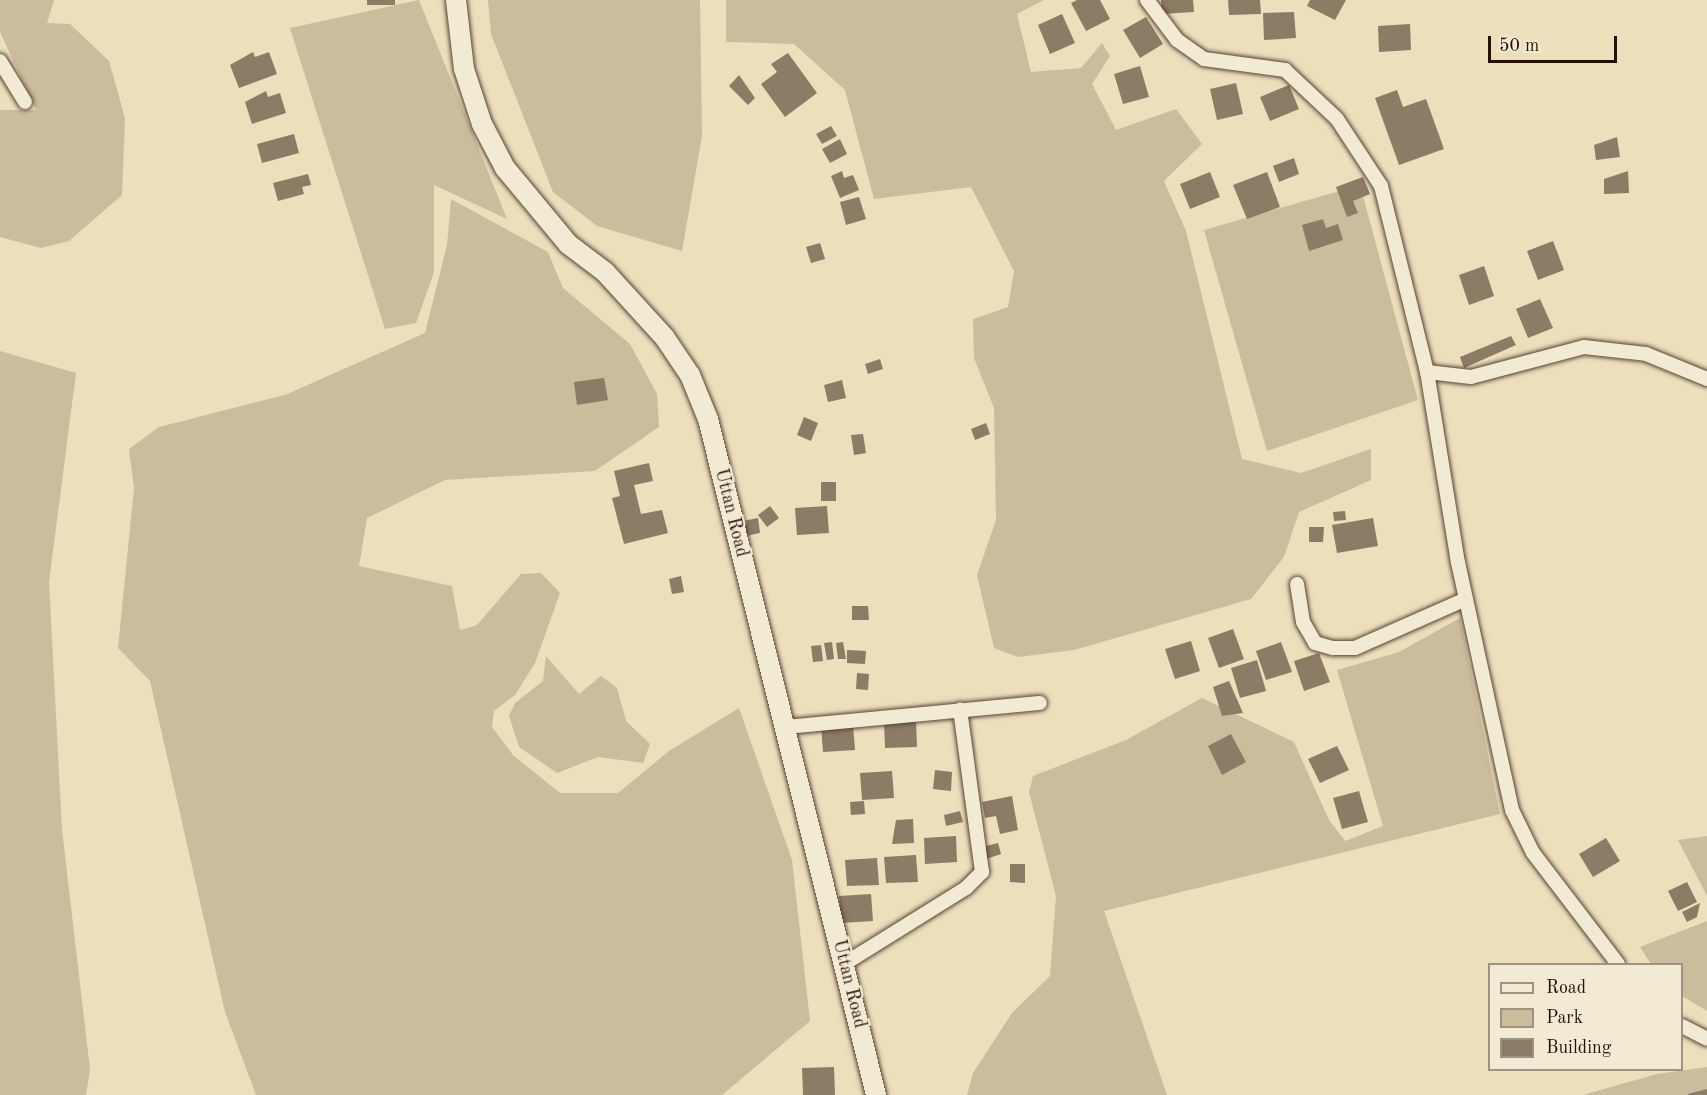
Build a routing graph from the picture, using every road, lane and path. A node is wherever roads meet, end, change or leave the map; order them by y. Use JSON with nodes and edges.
{"nodes":[{"id":1,"x":456,"y":0,"type":"edge"},
{"id":2,"x":1147,"y":0,"type":"edge"},
{"id":3,"x":0,"y":61,"type":"edge"},
{"id":4,"x":25,"y":102,"type":"dead end"},
{"id":5,"x":1426,"y":372,"type":"junction"},
{"id":6,"x":1707,"y":379,"type":"edge"},
{"id":7,"x":1298,"y":584,"type":"dead end"},
{"id":8,"x":1466,"y":599,"type":"junction"},
{"id":9,"x":1040,"y":703,"type":"dead end"},
{"id":10,"x":960,"y":709,"type":"junction"},
{"id":11,"x":785,"y":727,"type":"junction"},
{"id":12,"x":1617,"y":963,"type":"edge"},
{"id":13,"x":844,"y":964,"type":"junction"},
{"id":14,"x":1683,"y":1027,"type":"edge"},
{"id":15,"x":1707,"y":1039,"type":"edge"},
{"id":16,"x":876,"y":1095,"type":"edge"}],
"edges":[{"from":1,"to":11,"type":"main road","name":"Uttan Road"},
{"from":2,"to":5,"type":"street"},
{"from":3,"to":4,"type":"street"},
{"from":5,"to":6,"type":"street"},
{"from":5,"to":8,"type":"street"},
{"from":7,"to":8,"type":"street"},
{"from":8,"to":12,"type":"street"},
{"from":9,"to":10,"type":"street"},
{"from":10,"to":11,"type":"street"},
{"from":10,"to":13,"type":"street"},
{"from":11,"to":13,"type":"main road","name":"Uttan Road"},
{"from":13,"to":16,"type":"main road","name":"Uttan Road"},
{"from":14,"to":15,"type":"street"}]}
